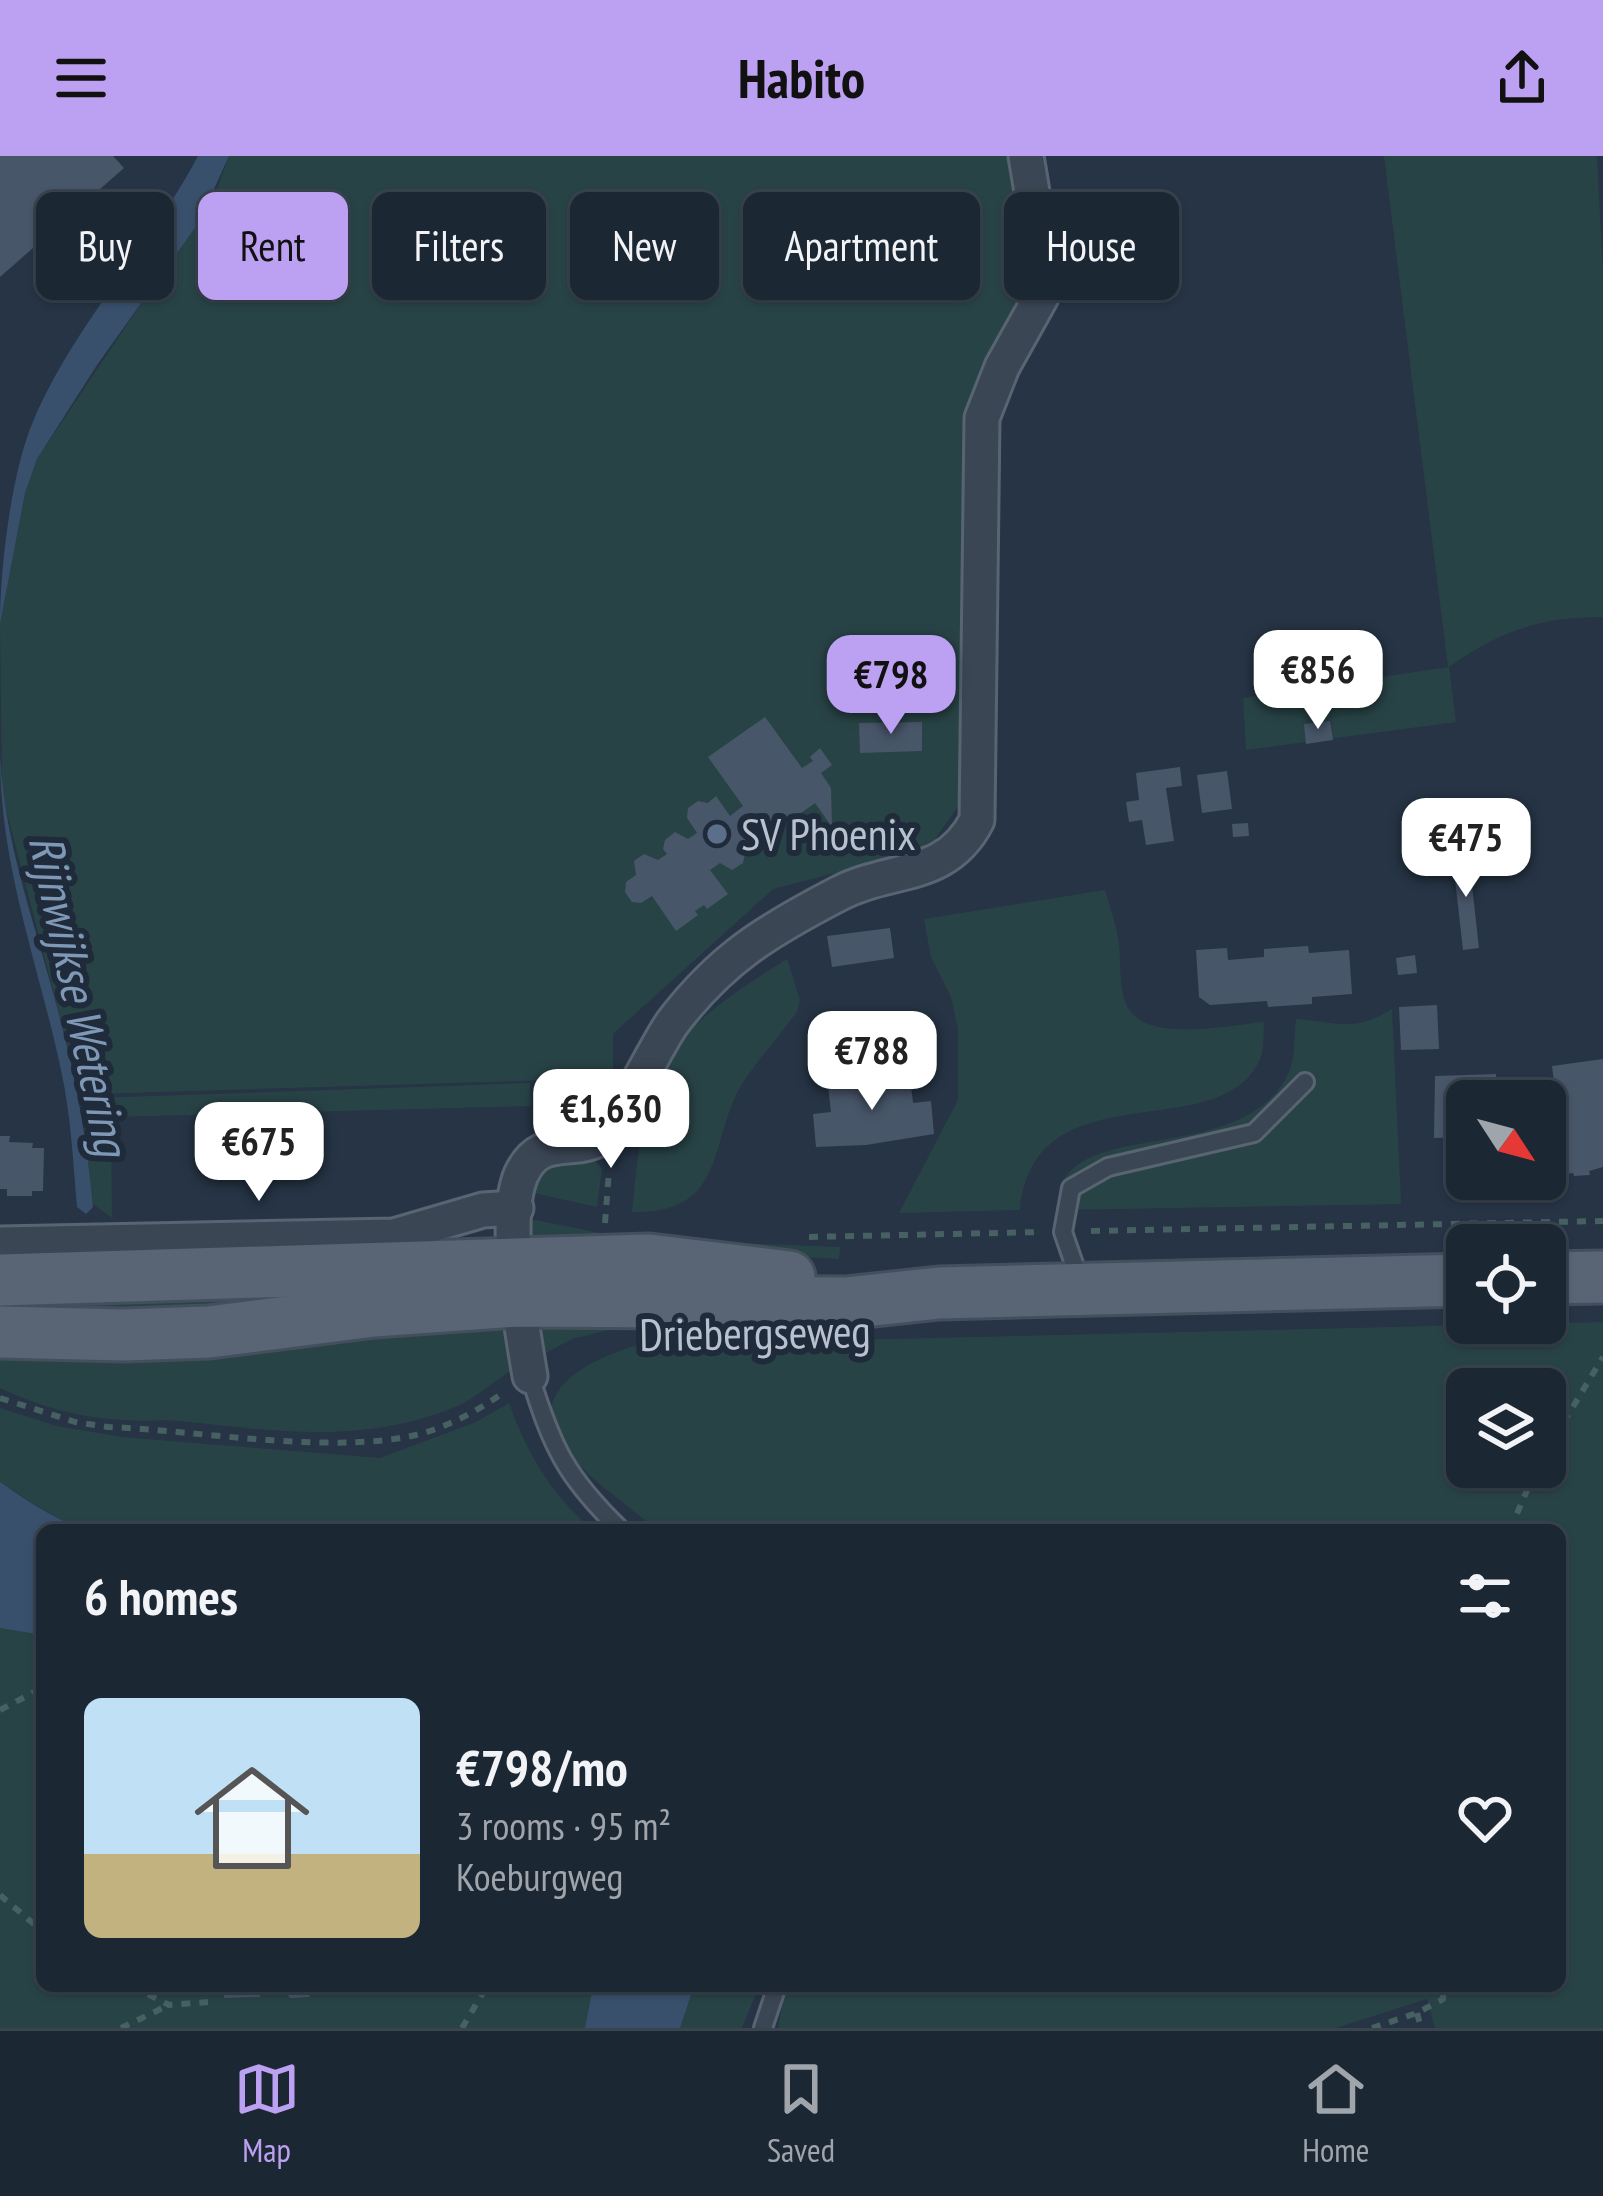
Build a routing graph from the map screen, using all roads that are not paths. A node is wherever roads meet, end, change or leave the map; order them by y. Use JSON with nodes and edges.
{"nodes":[{"id":1,"x":1026,"y":156,"type":"edge"},
{"id":2,"x":1305,"y":1082,"type":"dead end"},
{"id":3,"x":516,"y":1208,"type":"junction"},
{"id":4,"x":0,"y":1244,"type":"edge"},
{"id":5,"x":1603,"y":1276,"type":"edge"},
{"id":6,"x":1566,"y":1277,"type":"edge"},
{"id":7,"x":0,"y":1280,"type":"edge"},
{"id":8,"x":517,"y":1281,"type":"junction"},
{"id":9,"x":1446,"y":1281,"type":"edge"},
{"id":10,"x":1083,"y":1291,"type":"junction"},
{"id":11,"x":0,"y":1332,"type":"edge"},
{"id":12,"x":530,"y":1376,"type":"joint"},
{"id":13,"x":615,"y":1524,"type":"edge"},
{"id":14,"x":775,"y":1992,"type":"edge"},
{"id":15,"x":763,"y":2028,"type":"edge"}],
"edges":[{"from":1,"to":3,"type":"street"},
{"from":2,"to":10,"type":"lane"},
{"from":3,"to":4,"type":"street"},
{"from":3,"to":8,"type":"street"},
{"from":5,"to":6,"type":"main road"},
{"from":7,"to":8,"type":"main road","name":"Driebergseweg"},
{"from":8,"to":10,"type":"main road","name":"Driebergseweg"},
{"from":8,"to":11,"type":"main road","name":"Driebergseweg"},
{"from":8,"to":12,"type":"street"},
{"from":9,"to":10,"type":"main road","name":"Driebergseweg"},
{"from":12,"to":13,"type":"lane"},
{"from":14,"to":15,"type":"lane"}]}
